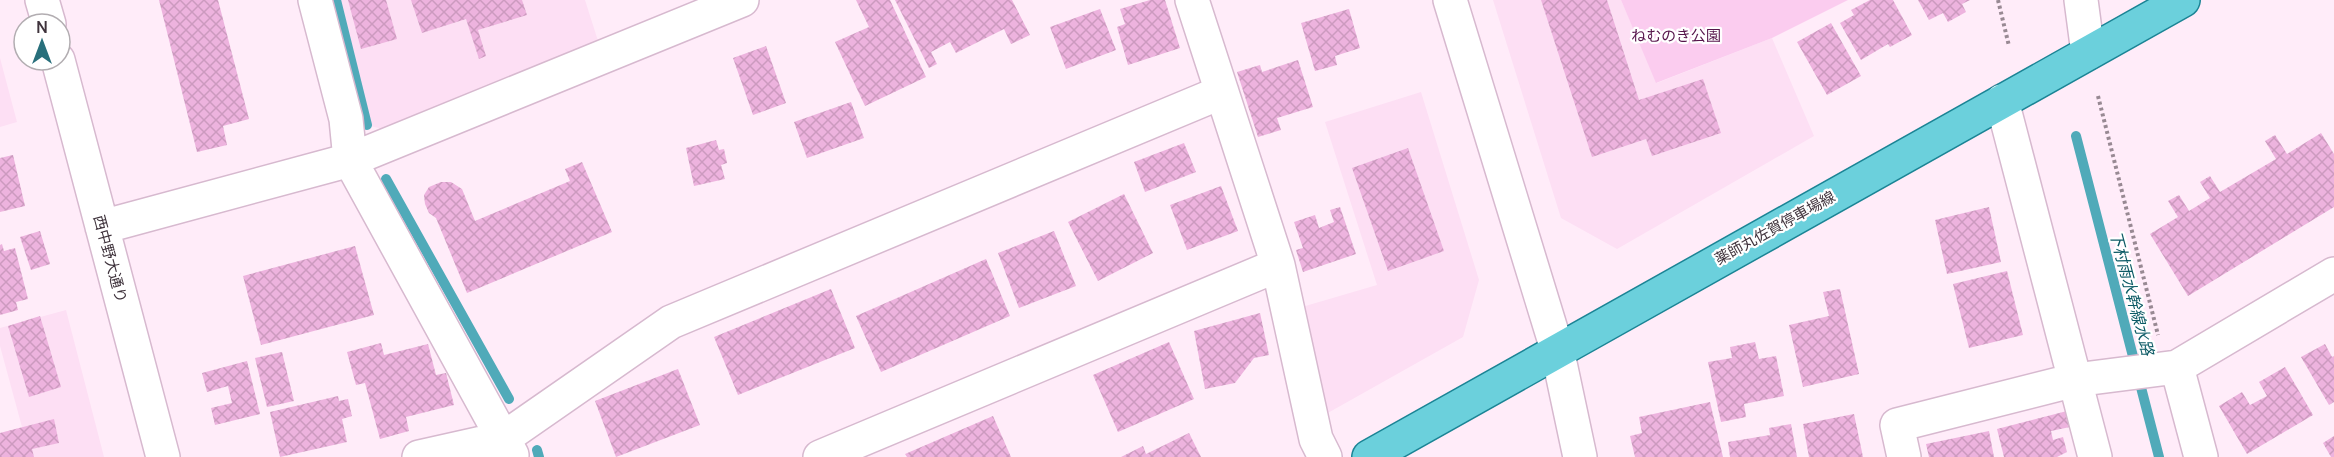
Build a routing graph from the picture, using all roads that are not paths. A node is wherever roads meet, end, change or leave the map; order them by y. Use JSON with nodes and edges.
{"nodes":[{"id":1,"x":315,"y":0,"type":"edge"},
{"id":2,"x":742,"y":0,"type":"edge"},
{"id":3,"x":1192,"y":0,"type":"edge"},
{"id":4,"x":1450,"y":0,"type":"edge"},
{"id":5,"x":2081,"y":0,"type":"edge"},
{"id":6,"x":2182,"y":0,"type":"edge"},
{"id":7,"x":2088,"y":52,"type":"junction"},
{"id":8,"x":61,"y":72,"type":"edge"},
{"id":9,"x":1222,"y":92,"type":"junction"},
{"id":10,"x":2011,"y":96,"type":"junction"},
{"id":11,"x":350,"y":160,"type":"junction"},
{"id":12,"x":102,"y":227,"type":"junction"},
{"id":13,"x":1278,"y":265,"type":"junction"},
{"id":14,"x":2334,"y":274,"type":"edge"},
{"id":15,"x":1557,"y":350,"type":"junction"},
{"id":16,"x":2177,"y":368,"type":"junction"},
{"id":17,"x":2088,"y":379,"type":"junction"},
{"id":18,"x":508,"y":448,"type":"edge"},
{"id":19,"x":163,"y":457,"type":"edge"},
{"id":20,"x":419,"y":457,"type":"edge"},
{"id":21,"x":820,"y":457,"type":"edge"},
{"id":22,"x":1325,"y":457,"type":"edge"},
{"id":23,"x":1369,"y":457,"type":"edge"},
{"id":24,"x":1580,"y":457,"type":"edge"},
{"id":25,"x":1904,"y":457,"type":"edge"},
{"id":26,"x":2095,"y":457,"type":"edge"},
{"id":27,"x":2201,"y":457,"type":"edge"}],
"edges":[{"from":1,"to":11,"type":"street"},
{"from":2,"to":11,"type":"street"},
{"from":3,"to":9,"type":"street"},
{"from":4,"to":15,"type":"street"},
{"from":5,"to":7,"type":"street"},
{"from":6,"to":7,"type":"main road","name":"薬師丸佐賀停車場線"},
{"from":7,"to":10,"type":"main road","name":"薬師丸佐賀停車場線"},
{"from":8,"to":12,"type":"street","name":"西中野大通り"},
{"from":9,"to":13,"type":"street"},
{"from":9,"to":18,"type":"street"},
{"from":10,"to":15,"type":"main road","name":"薬師丸佐賀停車場線"},
{"from":10,"to":17,"type":"street"},
{"from":11,"to":12,"type":"street"},
{"from":11,"to":18,"type":"street"},
{"from":12,"to":19,"type":"street","name":"西中野大通り"},
{"from":13,"to":21,"type":"street"},
{"from":13,"to":22,"type":"street"},
{"from":14,"to":16,"type":"street"},
{"from":15,"to":23,"type":"main road","name":"薬師丸佐賀停車場線"},
{"from":15,"to":24,"type":"street"},
{"from":16,"to":17,"type":"street"},
{"from":16,"to":27,"type":"street"},
{"from":17,"to":25,"type":"street"},
{"from":17,"to":26,"type":"street"},
{"from":18,"to":20,"type":"street"}]}
